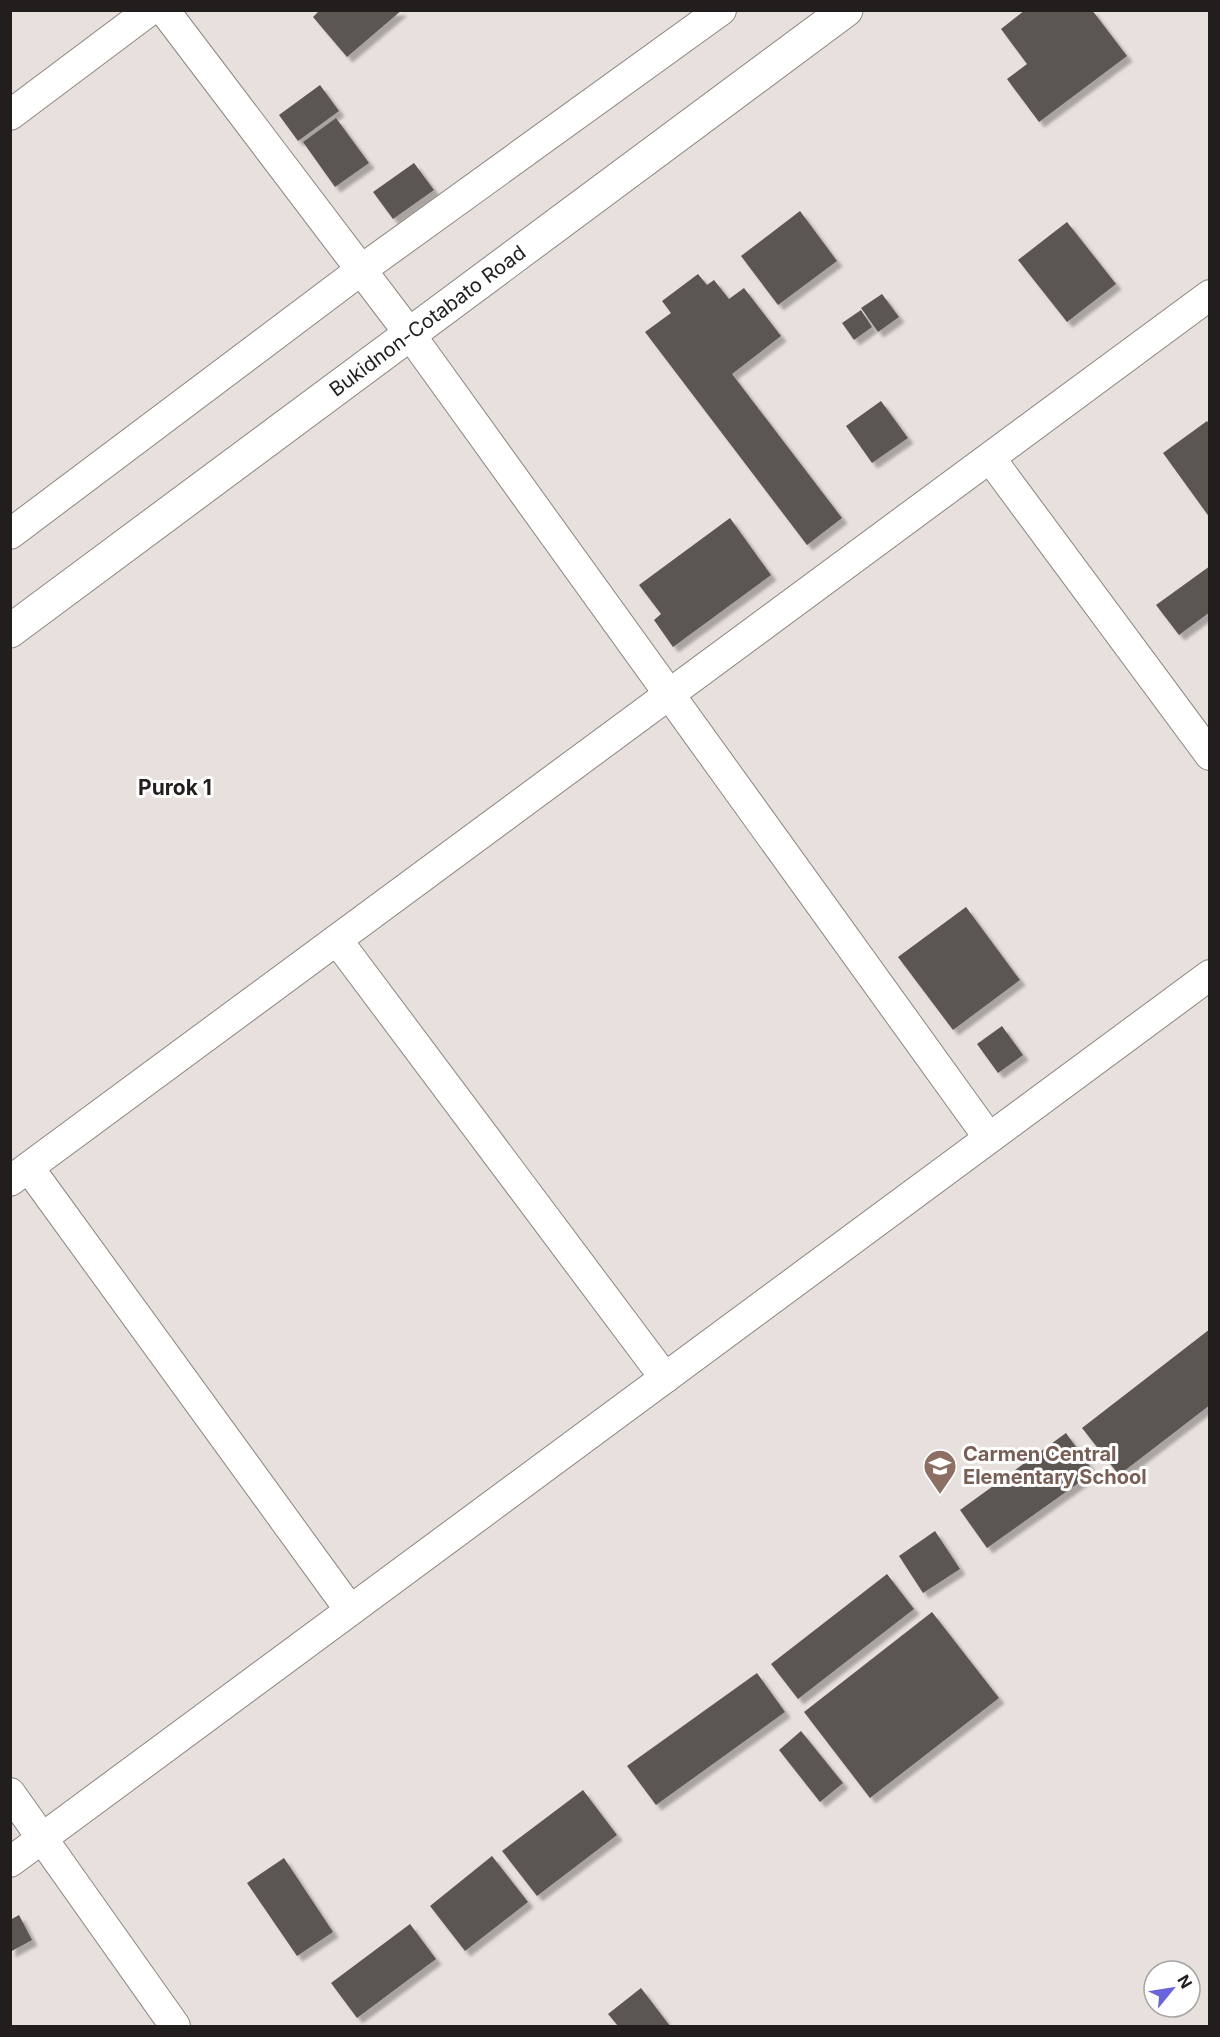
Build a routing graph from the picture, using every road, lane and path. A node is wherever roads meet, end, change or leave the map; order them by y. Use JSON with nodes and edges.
{"nodes":[{"id":1,"x":150,"y":10,"type":"edge"},
{"id":2,"x":164,"y":10,"type":"edge"},
{"id":3,"x":722,"y":10,"type":"edge"},
{"id":4,"x":846,"y":10,"type":"edge"},
{"id":5,"x":10,"y":115,"type":"edge"},
{"id":6,"x":361,"y":270,"type":"junction"},
{"id":7,"x":1209,"y":295,"type":"edge"},
{"id":8,"x":409,"y":333,"type":"junction"},
{"id":9,"x":990,"y":458,"type":"junction"},
{"id":10,"x":10,"y":534,"type":"edge"},
{"id":11,"x":10,"y":631,"type":"edge"},
{"id":12,"x":670,"y":694,"type":"junction"},
{"id":13,"x":1209,"y":755,"type":"edge"},
{"id":14,"x":337,"y":940,"type":"junction"},
{"id":15,"x":1209,"y":975,"type":"edge"},
{"id":16,"x":989,"y":1138,"type":"junction"},
{"id":17,"x":20,"y":1174,"type":"edge"},
{"id":18,"x":665,"y":1378,"type":"junction"},
{"id":19,"x":350,"y":1610,"type":"junction"},
{"id":20,"x":10,"y":1793,"type":"edge"},
{"id":21,"x":42,"y":1838,"type":"junction"},
{"id":22,"x":10,"y":1862,"type":"edge"},
{"id":23,"x":175,"y":2026,"type":"edge"}],
"edges":[{"from":1,"to":5,"type":"street"},
{"from":2,"to":6,"type":"street"},
{"from":3,"to":6,"type":"street"},
{"from":4,"to":8,"type":"highway","name":"Bukidnon-Cotabato Road"},
{"from":6,"to":8,"type":"street"},
{"from":6,"to":10,"type":"street"},
{"from":7,"to":9,"type":"street"},
{"from":8,"to":11,"type":"highway","name":"Bukidnon-Cotabato Road"},
{"from":8,"to":12,"type":"street"},
{"from":9,"to":12,"type":"street"},
{"from":9,"to":13,"type":"street"},
{"from":12,"to":14,"type":"street"},
{"from":12,"to":16,"type":"street"},
{"from":14,"to":17,"type":"street"},
{"from":14,"to":18,"type":"street"},
{"from":15,"to":16,"type":"street"},
{"from":16,"to":18,"type":"street"},
{"from":17,"to":19,"type":"street"},
{"from":18,"to":19,"type":"street"},
{"from":19,"to":21,"type":"street"},
{"from":20,"to":21,"type":"street"},
{"from":21,"to":22,"type":"street"},
{"from":21,"to":23,"type":"street"}]}
